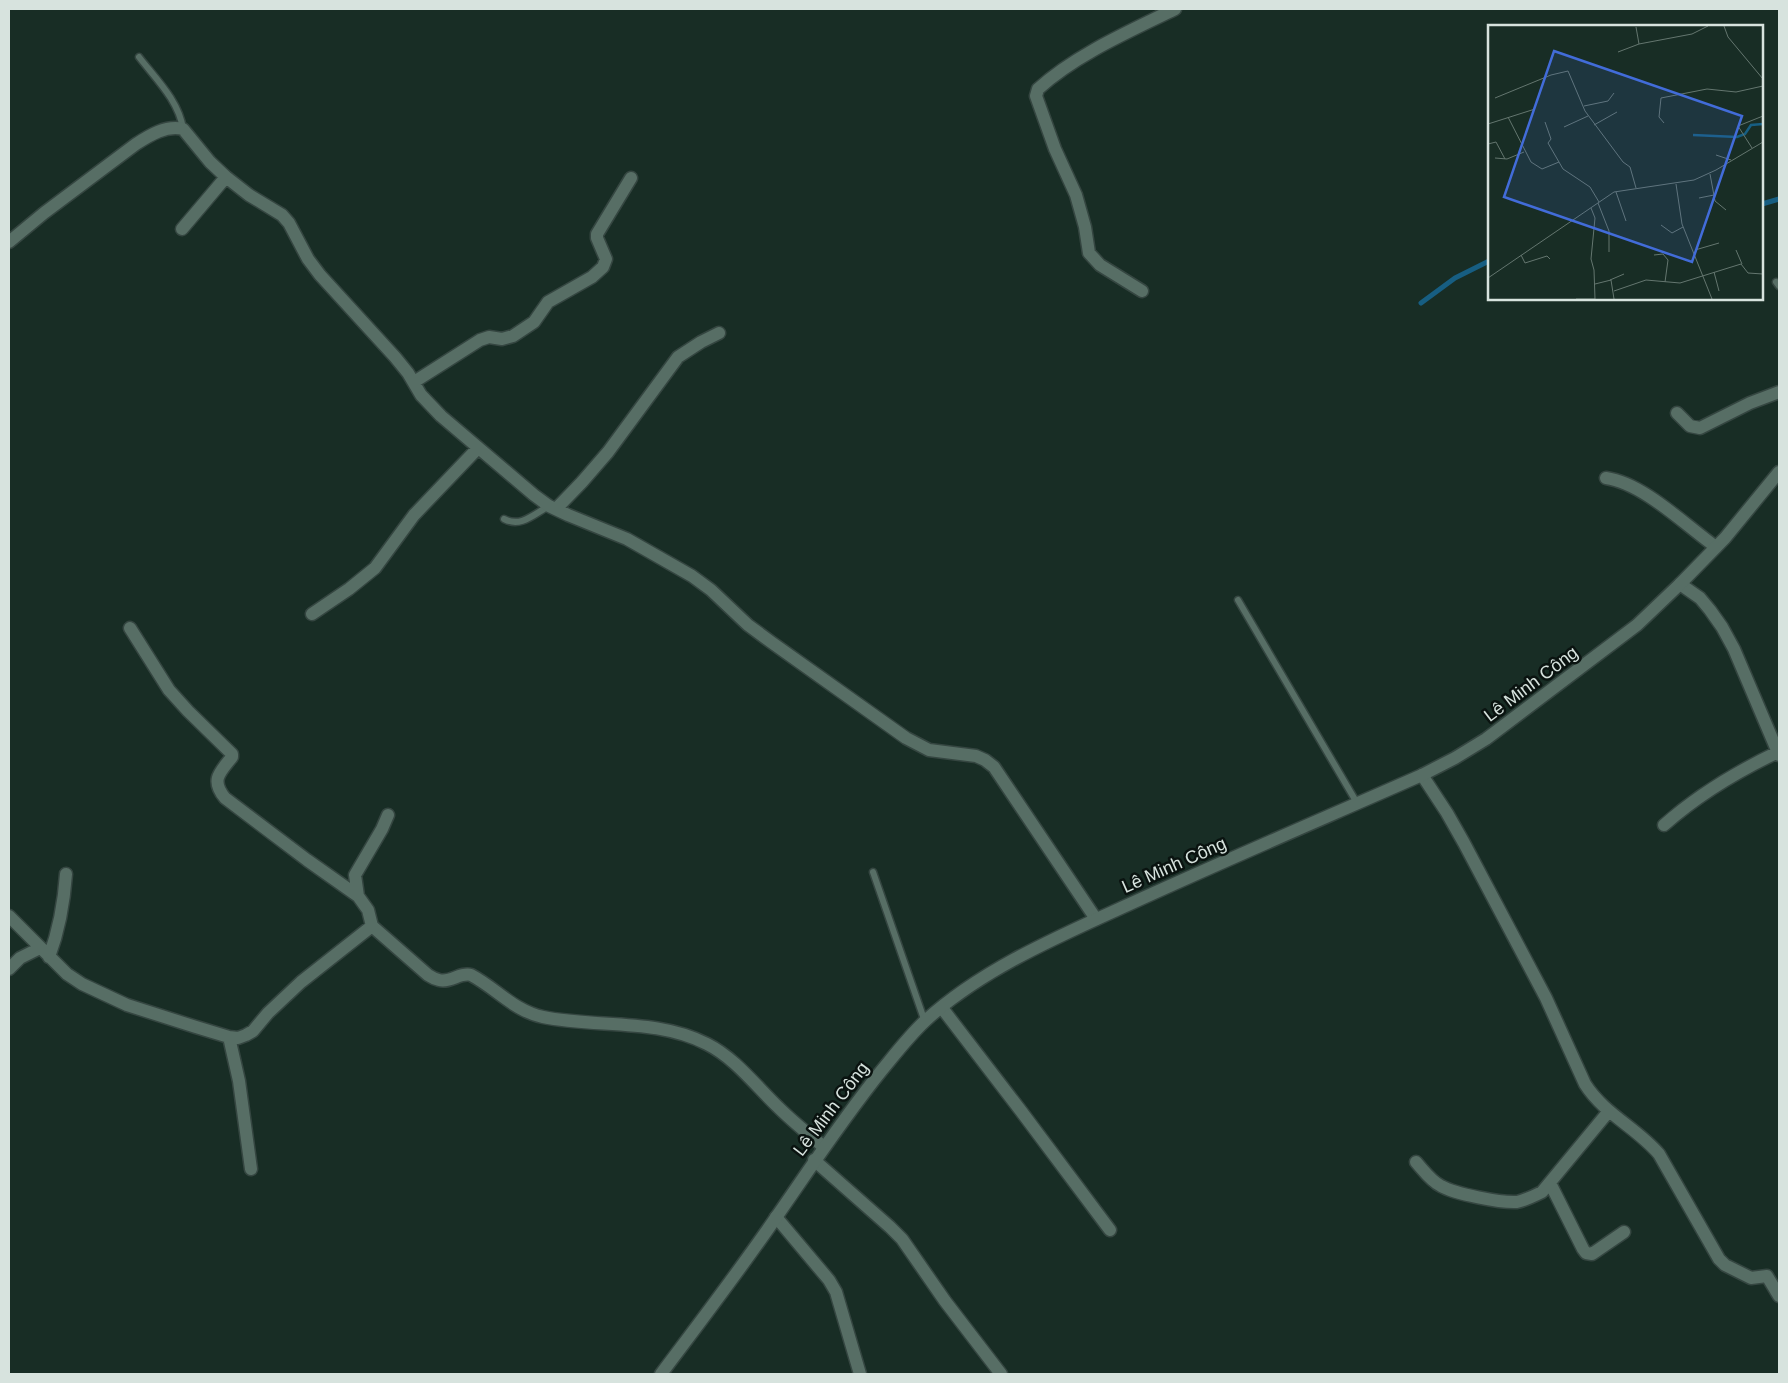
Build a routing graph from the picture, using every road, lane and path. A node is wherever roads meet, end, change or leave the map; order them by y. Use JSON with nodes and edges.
{"nodes":[{"id":1,"x":1175,"y":9,"type":"edge"},
{"id":2,"x":139,"y":57,"type":"dead end"},
{"id":3,"x":183,"y":129,"type":"junction"},
{"id":4,"x":226,"y":177,"type":"junction"},
{"id":5,"x":631,"y":178,"type":"dead end"},
{"id":6,"x":182,"y":229,"type":"dead end"},
{"id":7,"x":9,"y":242,"type":"edge"},
{"id":8,"x":1142,"y":291,"type":"dead end"},
{"id":9,"x":719,"y":333,"type":"dead end"},
{"id":10,"x":414,"y":382,"type":"junction"},
{"id":11,"x":1779,"y":392,"type":"edge"},
{"id":12,"x":1677,"y":413,"type":"dead end"},
{"id":13,"x":478,"y":448,"type":"junction"},
{"id":14,"x":1779,"y":472,"type":"edge"},
{"id":15,"x":1606,"y":478,"type":"dead end"},
{"id":16,"x":552,"y":507,"type":"junction"},
{"id":17,"x":504,"y":519,"type":"dead end"},
{"id":18,"x":1716,"y":547,"type":"junction"},
{"id":19,"x":1680,"y":584,"type":"junction"},
{"id":20,"x":1238,"y":600,"type":"dead end"},
{"id":21,"x":312,"y":614,"type":"dead end"},
{"id":22,"x":130,"y":628,"type":"dead end"},
{"id":23,"x":1779,"y":753,"type":"edge"},
{"id":24,"x":1422,"y":775,"type":"junction"},
{"id":25,"x":1357,"y":803,"type":"junction"},
{"id":26,"x":388,"y":815,"type":"dead end"},
{"id":27,"x":1664,"y":825,"type":"dead end"},
{"id":28,"x":872,"y":872,"type":"dead end"},
{"id":29,"x":66,"y":874,"type":"dead end"},
{"id":30,"x":358,"y":896,"type":"junction"},
{"id":31,"x":9,"y":916,"type":"edge"},
{"id":32,"x":1096,"y":919,"type":"junction"},
{"id":33,"x":372,"y":926,"type":"junction"},
{"id":34,"x":44,"y":952,"type":"junction"},
{"id":35,"x":9,"y":969,"type":"edge"},
{"id":36,"x":942,"y":1008,"type":"junction"},
{"id":37,"x":925,"y":1022,"type":"junction"},
{"id":38,"x":229,"y":1037,"type":"junction"},
{"id":39,"x":1609,"y":1111,"type":"junction"},
{"id":40,"x":824,"y":1147,"type":"junction"},
{"id":41,"x":814,"y":1160,"type":"junction"},
{"id":42,"x":1416,"y":1162,"type":"dead end"},
{"id":43,"x":251,"y":1169,"type":"dead end"},
{"id":44,"x":1550,"y":1183,"type":"junction"},
{"id":45,"x":776,"y":1217,"type":"junction"},
{"id":46,"x":1110,"y":1230,"type":"dead end"},
{"id":47,"x":1624,"y":1232,"type":"dead end"},
{"id":48,"x":1773,"y":1275,"type":"edge"},
{"id":49,"x":1779,"y":1296,"type":"edge"},
{"id":50,"x":662,"y":1374,"type":"edge"},
{"id":51,"x":860,"y":1374,"type":"edge"},
{"id":52,"x":1001,"y":1374,"type":"edge"}],
"edges":[{"from":1,"to":8,"type":"street"},
{"from":2,"to":3,"type":"lane"},
{"from":3,"to":4,"type":"street"},
{"from":3,"to":7,"type":"street"},
{"from":4,"to":6,"type":"street"},
{"from":4,"to":10,"type":"street"},
{"from":5,"to":10,"type":"street"},
{"from":9,"to":16,"type":"street"},
{"from":10,"to":13,"type":"street"},
{"from":11,"to":12,"type":"street"},
{"from":13,"to":16,"type":"street"},
{"from":13,"to":21,"type":"street"},
{"from":14,"to":18,"type":"street","name":"Lê Minh Công"},
{"from":15,"to":18,"type":"street"},
{"from":16,"to":17,"type":"lane"},
{"from":16,"to":32,"type":"street"},
{"from":18,"to":19,"type":"street","name":"Lê Minh Công"},
{"from":19,"to":23,"type":"street"},
{"from":19,"to":24,"type":"street","name":"Lê Minh Công"},
{"from":20,"to":25,"type":"lane"},
{"from":22,"to":30,"type":"street"},
{"from":23,"to":27,"type":"street"},
{"from":24,"to":25,"type":"street","name":"Lê Minh Công"},
{"from":24,"to":39,"type":"street"},
{"from":25,"to":32,"type":"street","name":"Lê Minh Công"},
{"from":26,"to":30,"type":"street"},
{"from":28,"to":37,"type":"lane"},
{"from":29,"to":34,"type":"street"},
{"from":30,"to":33,"type":"street"},
{"from":31,"to":34,"type":"street"},
{"from":32,"to":36,"type":"street","name":"Lê Minh Công"},
{"from":33,"to":38,"type":"street"},
{"from":33,"to":40,"type":"street"},
{"from":34,"to":35,"type":"street"},
{"from":34,"to":38,"type":"street"},
{"from":36,"to":37,"type":"street","name":"Lê Minh Công"},
{"from":36,"to":46,"type":"street"},
{"from":37,"to":40,"type":"street","name":"Lê Minh Công"},
{"from":38,"to":43,"type":"street"},
{"from":39,"to":44,"type":"street"},
{"from":39,"to":48,"type":"street"},
{"from":40,"to":41,"type":"street","name":"Lê Minh Công"},
{"from":41,"to":45,"type":"street","name":"Lê Minh Công"},
{"from":41,"to":52,"type":"street"},
{"from":42,"to":44,"type":"street"},
{"from":44,"to":47,"type":"street"},
{"from":45,"to":50,"type":"street","name":"Lê Minh Công"},
{"from":45,"to":51,"type":"street"},
{"from":48,"to":49,"type":"street"}]}
